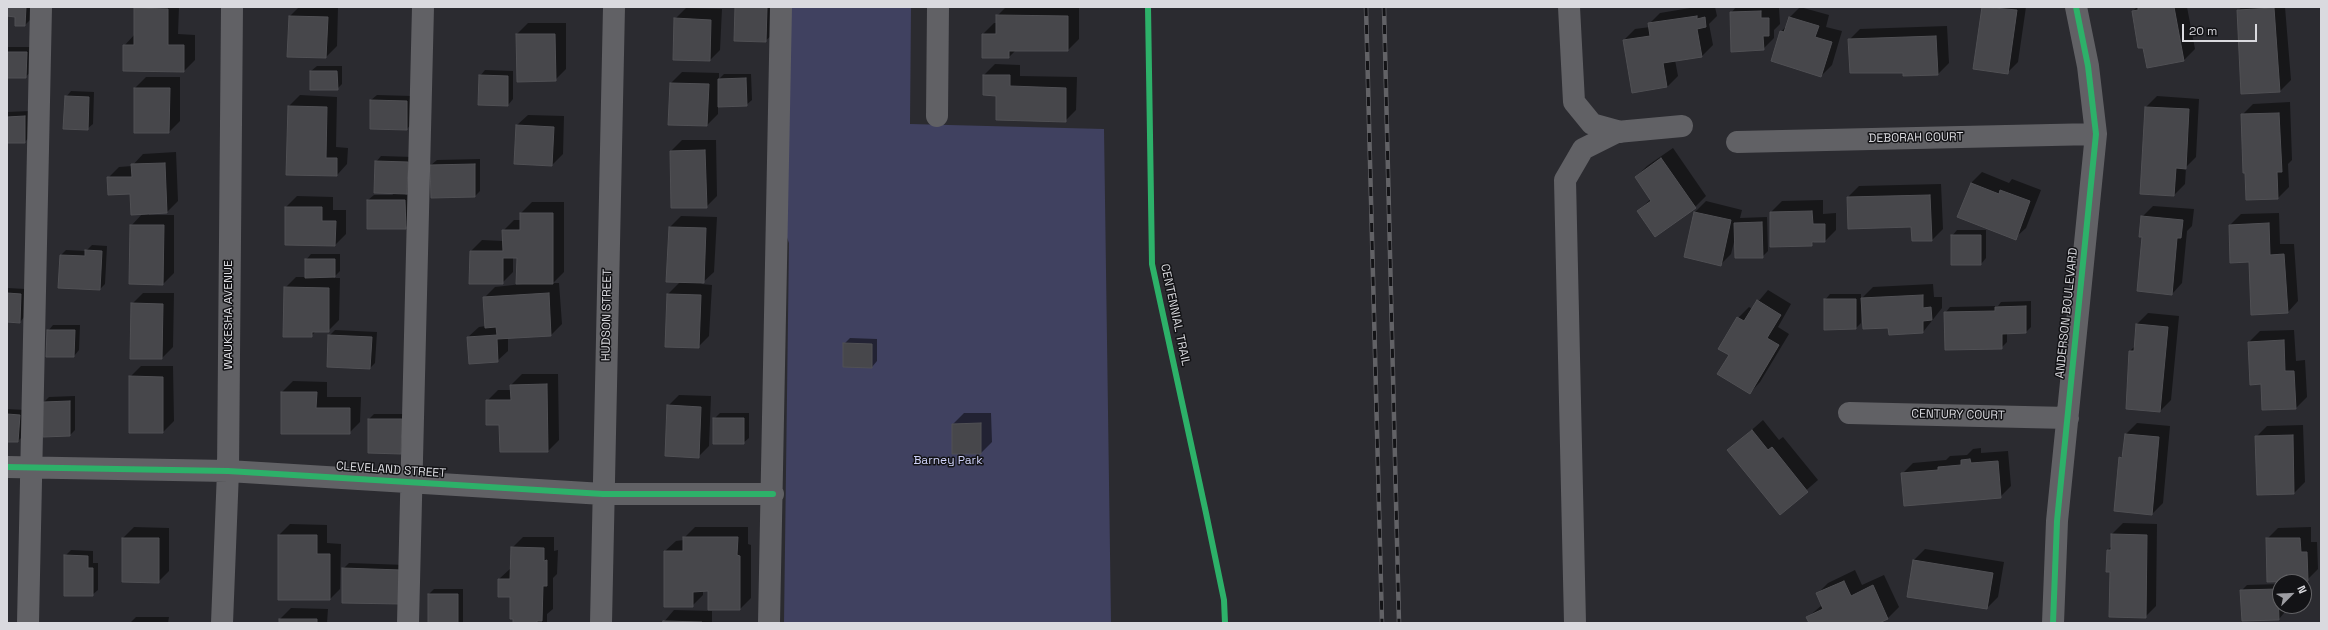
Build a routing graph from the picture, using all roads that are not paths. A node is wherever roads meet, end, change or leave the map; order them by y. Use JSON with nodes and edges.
{"nodes":[{"id":1,"x":41,"y":7,"type":"edge"},
{"id":2,"x":232,"y":7,"type":"edge"},
{"id":3,"x":423,"y":7,"type":"edge"},
{"id":4,"x":614,"y":7,"type":"edge"},
{"id":5,"x":781,"y":7,"type":"edge"},
{"id":6,"x":938,"y":7,"type":"edge"},
{"id":7,"x":1569,"y":7,"type":"edge"},
{"id":8,"x":2076,"y":7,"type":"edge"},
{"id":9,"x":937,"y":116,"type":"dead end"},
{"id":10,"x":1682,"y":126,"type":"dead end"},
{"id":11,"x":1621,"y":132,"type":"junction"},
{"id":12,"x":2096,"y":134,"type":"junction"},
{"id":13,"x":1737,"y":142,"type":"dead end"},
{"id":14,"x":1849,"y":413,"type":"dead end"},
{"id":15,"x":2068,"y":418,"type":"junction"},
{"id":16,"x":7,"y":467,"type":"edge"},
{"id":17,"x":31,"y":467,"type":"junction"},
{"id":18,"x":228,"y":471,"type":"junction"},
{"id":19,"x":411,"y":482,"type":"junction"},
{"id":20,"x":603,"y":494,"type":"junction"},
{"id":21,"x":773,"y":494,"type":"junction"},
{"id":22,"x":28,"y":623,"type":"edge"},
{"id":23,"x":222,"y":623,"type":"edge"},
{"id":24,"x":408,"y":623,"type":"edge"},
{"id":25,"x":601,"y":623,"type":"edge"},
{"id":26,"x":769,"y":623,"type":"edge"},
{"id":27,"x":1575,"y":623,"type":"edge"},
{"id":28,"x":2053,"y":623,"type":"edge"}],
"edges":[{"from":1,"to":17,"type":"street"},
{"from":2,"to":18,"type":"street","name":"WAUKESHA AVENUE"},
{"from":3,"to":19,"type":"street"},
{"from":4,"to":20,"type":"street","name":"HUDSON STREET"},
{"from":5,"to":21,"type":"street"},
{"from":6,"to":9,"type":"street"},
{"from":7,"to":11,"type":"street"},
{"from":8,"to":12,"type":"street","name":"ANDERSON BOULEVARD"},
{"from":10,"to":11,"type":"street"},
{"from":11,"to":27,"type":"street"},
{"from":12,"to":13,"type":"street","name":"DEBORAH COURT"},
{"from":12,"to":15,"type":"street","name":"ANDERSON BOULEVARD"},
{"from":14,"to":15,"type":"street","name":"CENTURY COURT"},
{"from":15,"to":28,"type":"street","name":"ANDERSON BOULEVARD"},
{"from":16,"to":17,"type":"street","name":"CLEVELAND STREET"},
{"from":17,"to":18,"type":"street","name":"CLEVELAND STREET"},
{"from":17,"to":22,"type":"street"},
{"from":18,"to":19,"type":"street","name":"CLEVELAND STREET"},
{"from":18,"to":23,"type":"street","name":"WAUKESHA AVENUE"},
{"from":19,"to":20,"type":"street","name":"CLEVELAND STREET"},
{"from":19,"to":24,"type":"street"},
{"from":20,"to":21,"type":"street","name":"CLEVELAND STREET"},
{"from":20,"to":25,"type":"street","name":"HUDSON STREET"},
{"from":21,"to":26,"type":"street"}]}
